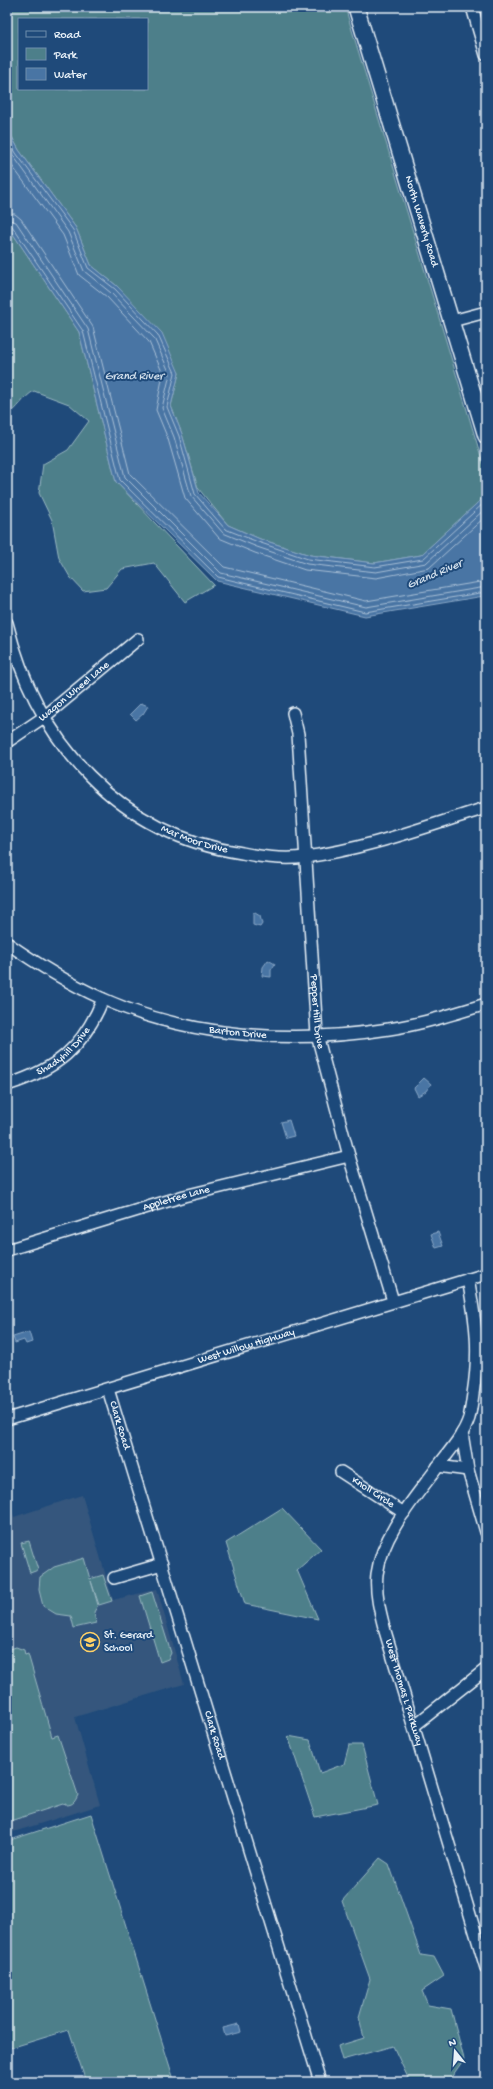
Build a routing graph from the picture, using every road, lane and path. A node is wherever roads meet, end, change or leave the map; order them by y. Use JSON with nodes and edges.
{"nodes":[{"id":1,"x":356,"y":7,"type":"edge"},
{"id":2,"x":472,"y":7,"type":"edge"},
{"id":3,"x":486,"y":55,"type":"edge"},
{"id":4,"x":486,"y":312,"type":"edge"},
{"id":5,"x":452,"y":321,"type":"junction"},
{"id":6,"x":486,"y":436,"type":"edge"},
{"id":7,"x":7,"y":623,"type":"edge"},
{"id":8,"x":138,"y":639,"type":"dead end"},
{"id":9,"x":293,"y":713,"type":"dead end"},
{"id":10,"x":44,"y":717,"type":"junction"},
{"id":11,"x":7,"y":742,"type":"edge"},
{"id":12,"x":486,"y":808,"type":"edge"},
{"id":13,"x":304,"y":858,"type":"junction"},
{"id":14,"x":7,"y":943,"type":"edge"},
{"id":15,"x":102,"y":999,"type":"junction"},
{"id":16,"x":486,"y":1004,"type":"edge"},
{"id":17,"x":317,"y":1035,"type":"junction"},
{"id":18,"x":7,"y":1085,"type":"edge"},
{"id":19,"x":349,"y":1156,"type":"junction"},
{"id":20,"x":7,"y":1250,"type":"edge"},
{"id":21,"x":486,"y":1274,"type":"edge"},
{"id":22,"x":468,"y":1279,"type":"junction"},
{"id":23,"x":393,"y":1301,"type":"junction"},
{"id":24,"x":108,"y":1389,"type":"junction"},
{"id":25,"x":7,"y":1419,"type":"edge"},
{"id":26,"x":462,"y":1433,"type":"junction"},
{"id":27,"x":438,"y":1466,"type":"junction"},
{"id":28,"x":468,"y":1470,"type":"junction"},
{"id":29,"x":341,"y":1472,"type":"dead end"},
{"id":30,"x":404,"y":1513,"type":"junction"},
{"id":31,"x":486,"y":1532,"type":"edge"},
{"id":32,"x":162,"y":1564,"type":"junction"},
{"id":33,"x":114,"y":1578,"type":"dead end"},
{"id":34,"x":486,"y":1669,"type":"edge"},
{"id":35,"x":414,"y":1726,"type":"junction"},
{"id":36,"x":486,"y":1968,"type":"edge"},
{"id":37,"x":320,"y":2082,"type":"edge"}],
"edges":[{"from":1,"to":5,"type":"main road","name":"North Waverly Road"},
{"from":2,"to":3,"type":"street"},
{"from":4,"to":5,"type":"street"},
{"from":5,"to":6,"type":"main road","name":"North Waverly Road"},
{"from":7,"to":10,"type":"street","name":"Mar Moor Drive"},
{"from":8,"to":10,"type":"street","name":"Wagon Wheel Lane"},
{"from":9,"to":13,"type":"street","name":"Pepper Hill Drive"},
{"from":10,"to":11,"type":"street","name":"Wagon Wheel Lane"},
{"from":10,"to":13,"type":"street","name":"Mar Moor Drive"},
{"from":12,"to":13,"type":"street","name":"Mar Moor Drive"},
{"from":13,"to":17,"type":"street","name":"Pepper Hill Drive"},
{"from":14,"to":15,"type":"street","name":"Barton Drive"},
{"from":15,"to":17,"type":"street","name":"Barton Drive"},
{"from":15,"to":18,"type":"street","name":"Shadyhill Drive"},
{"from":16,"to":17,"type":"street","name":"Barton Drive"},
{"from":17,"to":19,"type":"street","name":"Pepper Hill Drive"},
{"from":19,"to":20,"type":"street","name":"Appletree Lane"},
{"from":19,"to":23,"type":"street","name":"Pepper Hill Drive"},
{"from":21,"to":22,"type":"street","name":"West Willow Highway"},
{"from":22,"to":23,"type":"street","name":"West Willow Highway"},
{"from":22,"to":26,"type":"street","name":"West Thomas L Parkway"},
{"from":23,"to":24,"type":"street","name":"West Willow Highway"},
{"from":24,"to":25,"type":"street","name":"West Willow Highway"},
{"from":24,"to":32,"type":"street","name":"Clark Road"},
{"from":26,"to":27,"type":"street","name":"West Thomas L Parkway"},
{"from":26,"to":28,"type":"street"},
{"from":27,"to":28,"type":"street"},
{"from":27,"to":30,"type":"street","name":"West Thomas L Parkway"},
{"from":28,"to":31,"type":"street"},
{"from":29,"to":30,"type":"street","name":"Knoll Circle"},
{"from":30,"to":35,"type":"street","name":"West Thomas L Parkway"},
{"from":32,"to":33,"type":"street"},
{"from":32,"to":37,"type":"street","name":"Clark Road"},
{"from":34,"to":35,"type":"street"},
{"from":35,"to":36,"type":"street","name":"West Thomas L Parkway"}]}
